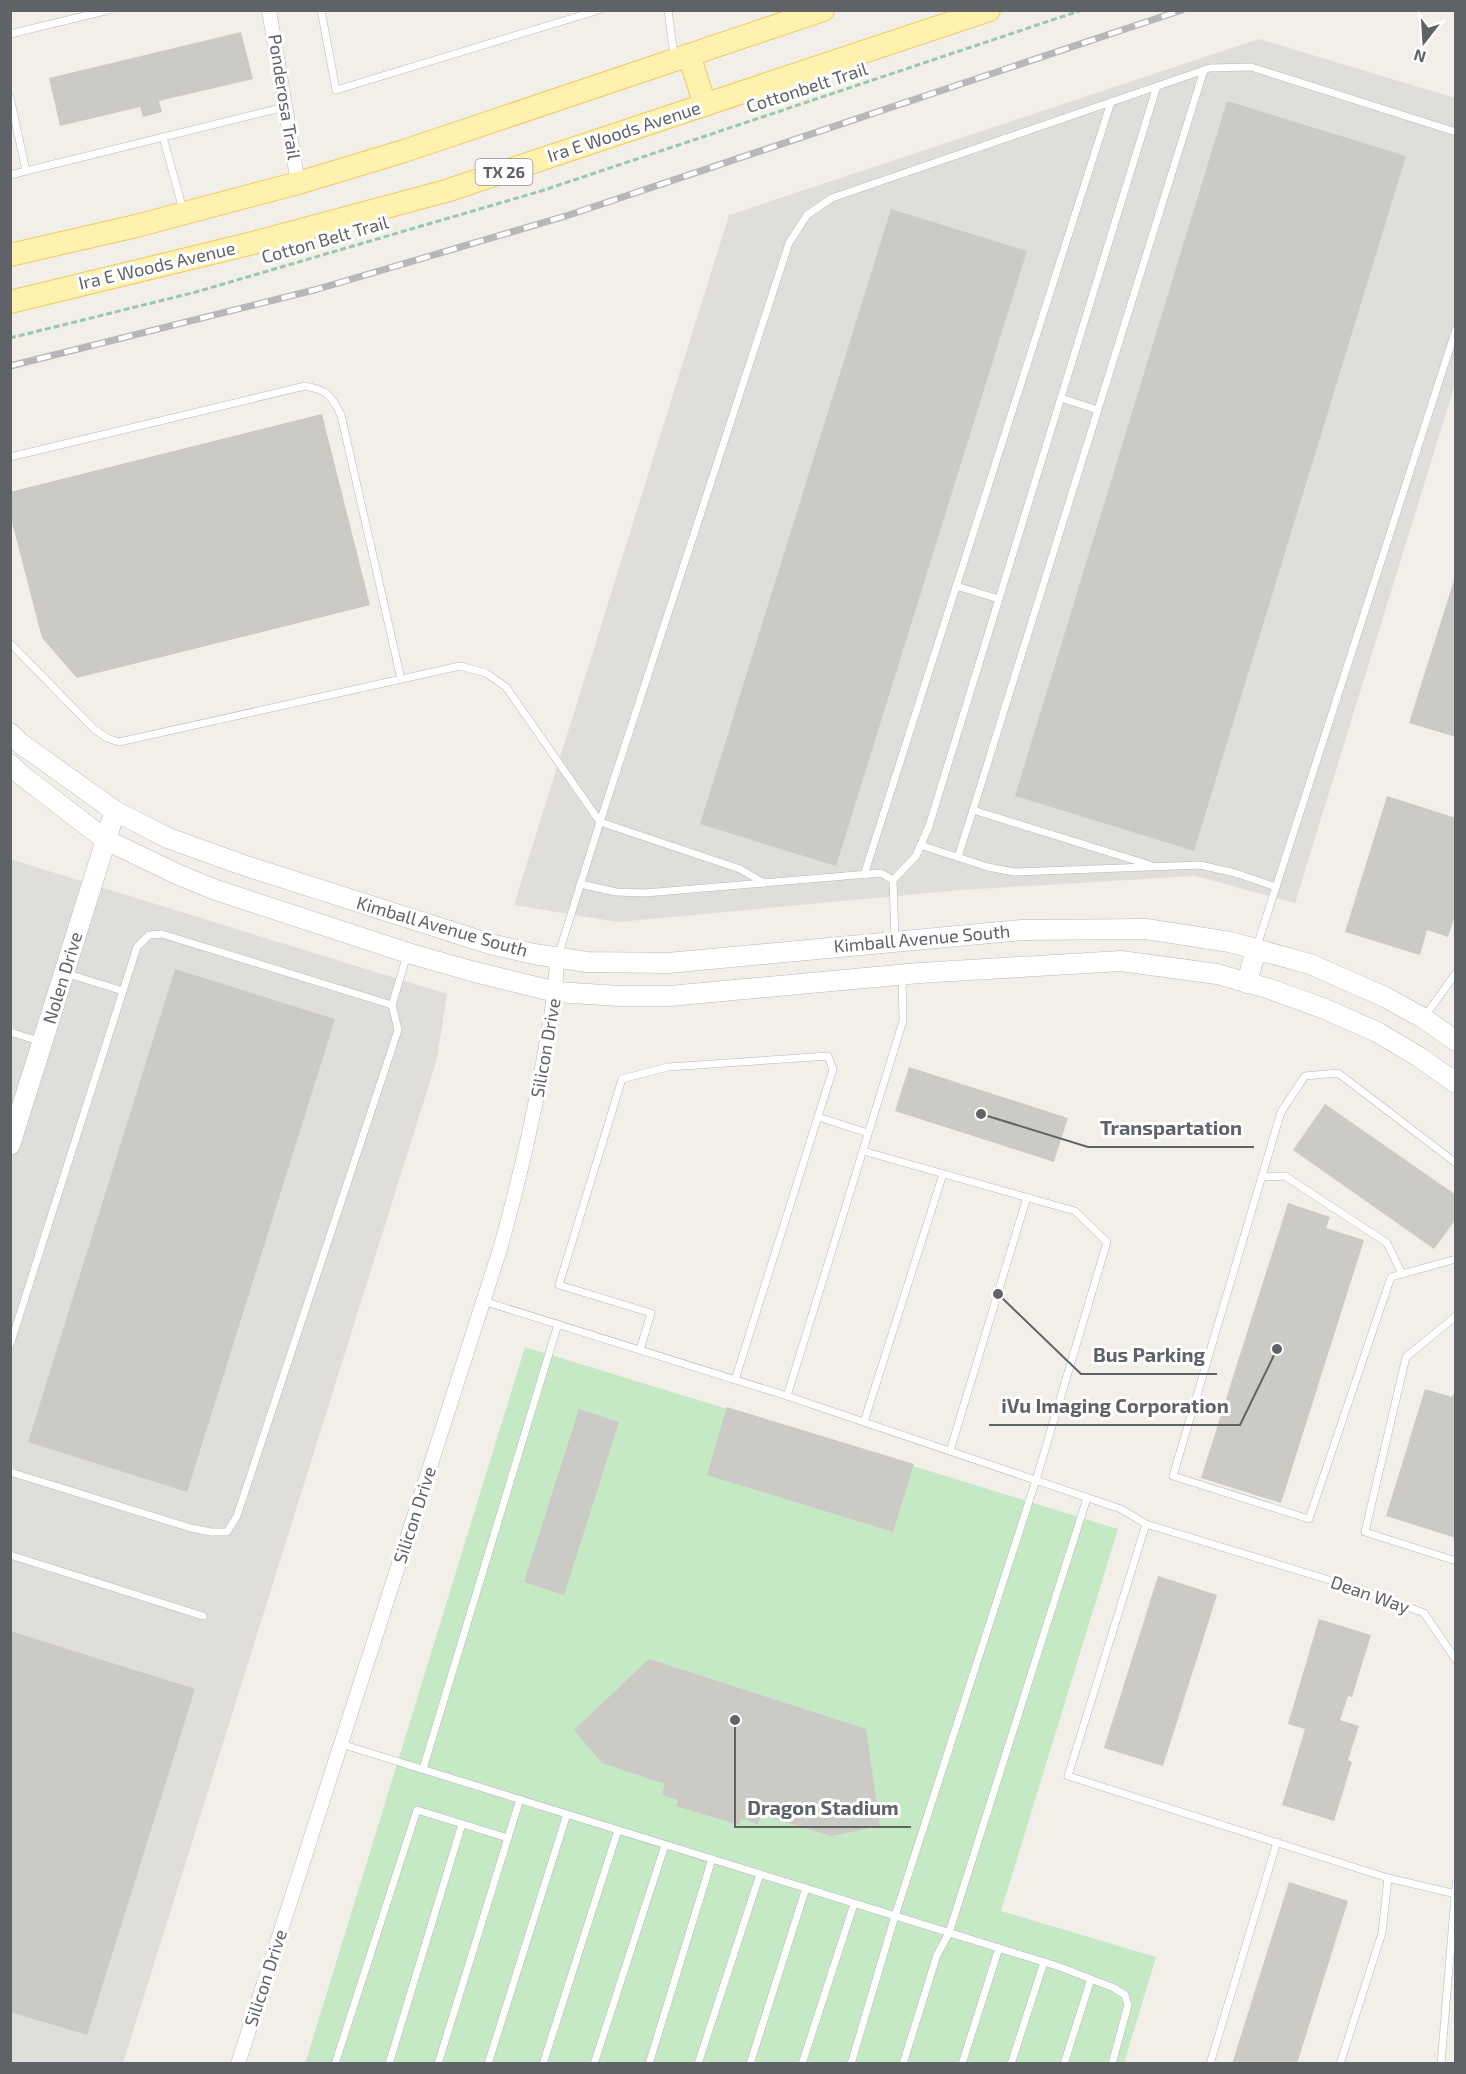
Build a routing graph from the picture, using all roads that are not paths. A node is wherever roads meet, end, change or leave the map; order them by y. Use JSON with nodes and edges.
{"nodes":[{"id":1,"x":109,"y":10,"type":"edge"},
{"id":2,"x":269,"y":10,"type":"edge"},
{"id":3,"x":321,"y":10,"type":"edge"},
{"id":4,"x":599,"y":10,"type":"edge"},
{"id":5,"x":668,"y":10,"type":"edge"},
{"id":6,"x":823,"y":10,"type":"edge"},
{"id":7,"x":989,"y":10,"type":"edge"},
{"id":8,"x":10,"y":34,"type":"edge"},
{"id":9,"x":682,"y":58,"type":"junction"},
{"id":10,"x":1204,"y":70,"type":"junction"},
{"id":11,"x":1157,"y":86,"type":"junction"},
{"id":12,"x":10,"y":97,"type":"edge"},
{"id":13,"x":1111,"y":102,"type":"junction"},
{"id":14,"x":705,"y":105,"type":"junction"},
{"id":15,"x":285,"y":107,"type":"junction"},
{"id":16,"x":1455,"y":132,"type":"edge"},
{"id":17,"x":163,"y":137,"type":"junction"},
{"id":18,"x":26,"y":171,"type":"junction"},
{"id":19,"x":10,"y":175,"type":"edge"},
{"id":20,"x":298,"y":183,"type":"junction"},
{"id":21,"x":183,"y":213,"type":"junction"},
{"id":22,"x":10,"y":255,"type":"edge"},
{"id":23,"x":10,"y":302,"type":"edge"},
{"id":24,"x":1455,"y":329,"type":"edge"},
{"id":25,"x":1061,"y":398,"type":"junction"},
{"id":26,"x":1098,"y":410,"type":"junction"},
{"id":27,"x":10,"y":457,"type":"edge"},
{"id":28,"x":956,"y":586,"type":"junction"},
{"id":29,"x":999,"y":599,"type":"junction"},
{"id":30,"x":10,"y":643,"type":"edge"},
{"id":31,"x":401,"y":679,"type":"junction"},
{"id":32,"x":10,"y":733,"type":"edge"},
{"id":33,"x":10,"y":764,"type":"edge"},
{"id":34,"x":973,"y":810,"type":"junction"},
{"id":35,"x":115,"y":811,"type":"junction"},
{"id":36,"x":600,"y":822,"type":"junction"},
{"id":37,"x":106,"y":840,"type":"junction"},
{"id":38,"x":920,"y":845,"type":"junction"},
{"id":39,"x":958,"y":857,"type":"junction"},
{"id":40,"x":1154,"y":867,"type":"junction"},
{"id":41,"x":864,"y":875,"type":"junction"},
{"id":42,"x":892,"y":880,"type":"junction"},
{"id":43,"x":764,"y":883,"type":"junction"},
{"id":44,"x":580,"y":884,"type":"junction"},
{"id":45,"x":1276,"y":887,"type":"junction"},
{"id":46,"x":896,"y":942,"type":"junction"},
{"id":47,"x":1256,"y":949,"type":"junction"},
{"id":48,"x":408,"y":953,"type":"junction"},
{"id":49,"x":557,"y":958,"type":"junction"},
{"id":50,"x":64,"y":973,"type":"junction"},
{"id":51,"x":1455,"y":973,"type":"edge"},
{"id":52,"x":902,"y":975,"type":"junction"},
{"id":53,"x":1247,"y":982,"type":"junction"},
{"id":54,"x":123,"y":991,"type":"junction"},
{"id":55,"x":556,"y":992,"type":"junction"},
{"id":56,"x":392,"y":1005,"type":"junction"},
{"id":57,"x":1423,"y":1018,"type":"junction"},
{"id":58,"x":10,"y":1032,"type":"edge"},
{"id":59,"x":1455,"y":1041,"type":"edge"},
{"id":60,"x":43,"y":1042,"type":"junction"},
{"id":61,"x":1455,"y":1083,"type":"edge"},
{"id":62,"x":818,"y":1117,"type":"junction"},
{"id":63,"x":868,"y":1133,"type":"junction"},
{"id":64,"x":10,"y":1145,"type":"edge"},
{"id":65,"x":863,"y":1151,"type":"junction"},
{"id":66,"x":1455,"y":1163,"type":"edge"},
{"id":67,"x":943,"y":1174,"type":"junction"},
{"id":68,"x":1262,"y":1177,"type":"junction"},
{"id":69,"x":1027,"y":1197,"type":"junction"},
{"id":70,"x":1455,"y":1259,"type":"edge"},
{"id":71,"x":1402,"y":1274,"type":"junction"},
{"id":72,"x":483,"y":1301,"type":"junction"},
{"id":73,"x":1455,"y":1316,"type":"edge"},
{"id":74,"x":558,"y":1324,"type":"junction"},
{"id":75,"x":10,"y":1345,"type":"edge"},
{"id":76,"x":640,"y":1350,"type":"junction"},
{"id":77,"x":735,"y":1380,"type":"junction"},
{"id":78,"x":787,"y":1396,"type":"junction"},
{"id":79,"x":864,"y":1422,"type":"junction"},
{"id":80,"x":950,"y":1451,"type":"junction"},
{"id":81,"x":10,"y":1472,"type":"edge"},
{"id":82,"x":1036,"y":1480,"type":"junction"},
{"id":83,"x":1087,"y":1498,"type":"junction"},
{"id":84,"x":1146,"y":1524,"type":"junction"},
{"id":85,"x":10,"y":1555,"type":"edge"},
{"id":86,"x":1455,"y":1561,"type":"edge"},
{"id":87,"x":203,"y":1616,"type":"dead end"},
{"id":88,"x":1455,"y":1660,"type":"edge"},
{"id":89,"x":341,"y":1744,"type":"junction"},
{"id":90,"x":423,"y":1769,"type":"junction"},
{"id":91,"x":520,"y":1800,"type":"junction"},
{"id":92,"x":567,"y":1814,"type":"junction"},
{"id":93,"x":462,"y":1824,"type":"junction"},
{"id":94,"x":618,"y":1830,"type":"junction"},
{"id":95,"x":508,"y":1838,"type":"junction"},
{"id":96,"x":1277,"y":1842,"type":"junction"},
{"id":97,"x":665,"y":1845,"type":"junction"},
{"id":98,"x":712,"y":1859,"type":"junction"},
{"id":99,"x":759,"y":1874,"type":"junction"},
{"id":100,"x":1388,"y":1878,"type":"junction"},
{"id":101,"x":1455,"y":1884,"type":"edge"},
{"id":102,"x":806,"y":1888,"type":"junction"},
{"id":103,"x":1455,"y":1894,"type":"edge"},
{"id":104,"x":854,"y":1904,"type":"junction"},
{"id":105,"x":895,"y":1916,"type":"junction"},
{"id":106,"x":949,"y":1933,"type":"junction"},
{"id":107,"x":999,"y":1948,"type":"junction"},
{"id":108,"x":1044,"y":1962,"type":"junction"},
{"id":109,"x":1091,"y":1979,"type":"junction"},
{"id":110,"x":238,"y":2064,"type":"edge"},
{"id":111,"x":335,"y":2064,"type":"edge"},
{"id":112,"x":389,"y":2064,"type":"edge"},
{"id":113,"x":438,"y":2064,"type":"edge"},
{"id":114,"x":488,"y":2064,"type":"edge"},
{"id":115,"x":543,"y":2064,"type":"edge"},
{"id":116,"x":594,"y":2064,"type":"edge"},
{"id":117,"x":649,"y":2064,"type":"edge"},
{"id":118,"x":698,"y":2064,"type":"edge"},
{"id":119,"x":750,"y":2064,"type":"edge"},
{"id":120,"x":802,"y":2064,"type":"edge"},
{"id":121,"x":851,"y":2064,"type":"edge"},
{"id":122,"x":903,"y":2064,"type":"edge"},
{"id":123,"x":962,"y":2064,"type":"edge"},
{"id":124,"x":1011,"y":2064,"type":"edge"},
{"id":125,"x":1064,"y":2064,"type":"edge"},
{"id":126,"x":1112,"y":2064,"type":"edge"},
{"id":127,"x":1210,"y":2064,"type":"edge"},
{"id":128,"x":1340,"y":2064,"type":"edge"},
{"id":129,"x":1441,"y":2064,"type":"edge"}],
"edges":[{"from":1,"to":8,"type":"lane"},
{"from":2,"to":15,"type":"street","name":"Ponderosa Trail"},
{"from":3,"to":4,"type":"lane"},
{"from":5,"to":9,"type":"lane"},
{"from":6,"to":9,"type":"main road"},
{"from":7,"to":14,"type":"main road","name":"Ira E Woods Avenue","number":"TX 26"},
{"from":9,"to":14,"type":"main road"},
{"from":9,"to":20,"type":"main road"},
{"from":10,"to":11,"type":"lane"},
{"from":10,"to":16,"type":"lane"},
{"from":10,"to":26,"type":"lane"},
{"from":11,"to":13,"type":"lane"},
{"from":11,"to":25,"type":"lane"},
{"from":12,"to":18,"type":"lane"},
{"from":13,"to":28,"type":"lane"},
{"from":13,"to":36,"type":"lane"},
{"from":14,"to":23,"type":"main road","name":"Ira E Woods Avenue","number":"TX 26"},
{"from":15,"to":17,"type":"lane"},
{"from":15,"to":20,"type":"street","name":"Ponderosa Trail"},
{"from":17,"to":18,"type":"lane"},
{"from":17,"to":21,"type":"lane"},
{"from":18,"to":19,"type":"lane"},
{"from":20,"to":21,"type":"main road"},
{"from":21,"to":22,"type":"main road"},
{"from":24,"to":45,"type":"lane"},
{"from":25,"to":26,"type":"lane"},
{"from":25,"to":29,"type":"lane"},
{"from":26,"to":34,"type":"lane"},
{"from":27,"to":31,"type":"lane"},
{"from":28,"to":29,"type":"lane"},
{"from":28,"to":41,"type":"lane"},
{"from":29,"to":38,"type":"lane"},
{"from":30,"to":31,"type":"lane"},
{"from":31,"to":36,"type":"lane"},
{"from":32,"to":35,"type":"main road","name":"Kimball Avenue South"},
{"from":33,"to":37,"type":"main road","name":"Kimball Avenue South"},
{"from":34,"to":39,"type":"lane"},
{"from":34,"to":40,"type":"lane"},
{"from":35,"to":37,"type":"main road","name":"Nolen Drive"},
{"from":35,"to":49,"type":"main road","name":"Kimball Avenue South"},
{"from":36,"to":43,"type":"lane"},
{"from":36,"to":44,"type":"lane"},
{"from":37,"to":48,"type":"main road","name":"Kimball Avenue South"},
{"from":37,"to":50,"type":"main road","name":"Nolen Drive"},
{"from":38,"to":39,"type":"lane"},
{"from":38,"to":42,"type":"lane"},
{"from":39,"to":40,"type":"lane"},
{"from":40,"to":45,"type":"lane"},
{"from":41,"to":42,"type":"lane"},
{"from":41,"to":43,"type":"lane"},
{"from":42,"to":46,"type":"lane"},
{"from":43,"to":44,"type":"lane"},
{"from":44,"to":49,"type":"lane"},
{"from":45,"to":47,"type":"lane"},
{"from":46,"to":47,"type":"main road","name":"Kimball Avenue South"},
{"from":46,"to":49,"type":"main road","name":"Kimball Avenue South"},
{"from":46,"to":52,"type":"main road"},
{"from":47,"to":53,"type":"main road"},
{"from":47,"to":57,"type":"main road","name":"Kimball Avenue South"},
{"from":48,"to":55,"type":"main road","name":"Kimball Avenue South"},
{"from":48,"to":56,"type":"lane"},
{"from":49,"to":55,"type":"street","name":"Silicon Drive"},
{"from":50,"to":54,"type":"lane"},
{"from":50,"to":60,"type":"main road","name":"Nolen Drive"},
{"from":51,"to":57,"type":"lane"},
{"from":52,"to":53,"type":"main road","name":"Kimball Avenue South"},
{"from":52,"to":55,"type":"main road","name":"Kimball Avenue South"},
{"from":52,"to":63,"type":"lane"},
{"from":53,"to":61,"type":"main road","name":"Kimball Avenue South"},
{"from":54,"to":56,"type":"lane"},
{"from":54,"to":75,"type":"lane"},
{"from":55,"to":72,"type":"street","name":"Silicon Drive"},
{"from":56,"to":81,"type":"lane"},
{"from":57,"to":59,"type":"main road","name":"Kimball Avenue South"},
{"from":58,"to":60,"type":"lane"},
{"from":60,"to":64,"type":"main road","name":"Nolen Drive"},
{"from":62,"to":63,"type":"lane"},
{"from":62,"to":76,"type":"lane"},
{"from":62,"to":77,"type":"lane"},
{"from":63,"to":65,"type":"lane"},
{"from":65,"to":67,"type":"lane"},
{"from":65,"to":78,"type":"lane"},
{"from":66,"to":68,"type":"lane"},
{"from":67,"to":69,"type":"lane"},
{"from":67,"to":79,"type":"lane"},
{"from":68,"to":71,"type":"lane"},
{"from":68,"to":71,"type":"lane"},
{"from":69,"to":80,"type":"lane"},
{"from":69,"to":82,"type":"lane"},
{"from":70,"to":71,"type":"lane"},
{"from":72,"to":74,"type":"lane","name":"Dean Way"},
{"from":72,"to":89,"type":"street","name":"Silicon Drive"},
{"from":73,"to":86,"type":"lane"},
{"from":74,"to":76,"type":"lane","name":"Dean Way"},
{"from":74,"to":90,"type":"lane"},
{"from":76,"to":77,"type":"lane","name":"Dean Way"},
{"from":77,"to":78,"type":"lane","name":"Dean Way"},
{"from":78,"to":79,"type":"lane","name":"Dean Way"},
{"from":79,"to":80,"type":"lane","name":"Dean Way"},
{"from":80,"to":82,"type":"lane","name":"Dean Way"},
{"from":82,"to":83,"type":"lane","name":"Dean Way"},
{"from":82,"to":105,"type":"lane"},
{"from":83,"to":84,"type":"lane","name":"Dean Way"},
{"from":83,"to":106,"type":"lane"},
{"from":84,"to":88,"type":"lane","name":"Dean Way"},
{"from":84,"to":96,"type":"lane"},
{"from":85,"to":87,"type":"lane"},
{"from":89,"to":90,"type":"lane"},
{"from":89,"to":110,"type":"street","name":"Silicon Drive"},
{"from":90,"to":91,"type":"lane"},
{"from":91,"to":92,"type":"lane"},
{"from":91,"to":95,"type":"lane"},
{"from":92,"to":94,"type":"lane"},
{"from":92,"to":114,"type":"lane"},
{"from":93,"to":95,"type":"lane"},
{"from":93,"to":111,"type":"lane"},
{"from":93,"to":112,"type":"lane"},
{"from":94,"to":97,"type":"lane"},
{"from":94,"to":115,"type":"lane"},
{"from":95,"to":113,"type":"lane"},
{"from":96,"to":100,"type":"lane"},
{"from":96,"to":127,"type":"lane"},
{"from":97,"to":98,"type":"lane"},
{"from":97,"to":116,"type":"lane"},
{"from":98,"to":99,"type":"lane"},
{"from":98,"to":117,"type":"lane"},
{"from":99,"to":102,"type":"lane"},
{"from":99,"to":118,"type":"lane"},
{"from":100,"to":103,"type":"lane"},
{"from":100,"to":128,"type":"lane"},
{"from":101,"to":103,"type":"lane"},
{"from":102,"to":104,"type":"lane"},
{"from":102,"to":119,"type":"lane"},
{"from":103,"to":129,"type":"lane"},
{"from":104,"to":105,"type":"lane"},
{"from":104,"to":120,"type":"lane"},
{"from":105,"to":106,"type":"lane"},
{"from":105,"to":121,"type":"lane"},
{"from":106,"to":107,"type":"lane"},
{"from":106,"to":122,"type":"lane"},
{"from":107,"to":108,"type":"lane"},
{"from":107,"to":123,"type":"lane"},
{"from":108,"to":109,"type":"lane"},
{"from":108,"to":124,"type":"lane"},
{"from":109,"to":125,"type":"lane"},
{"from":109,"to":126,"type":"lane"}]}
